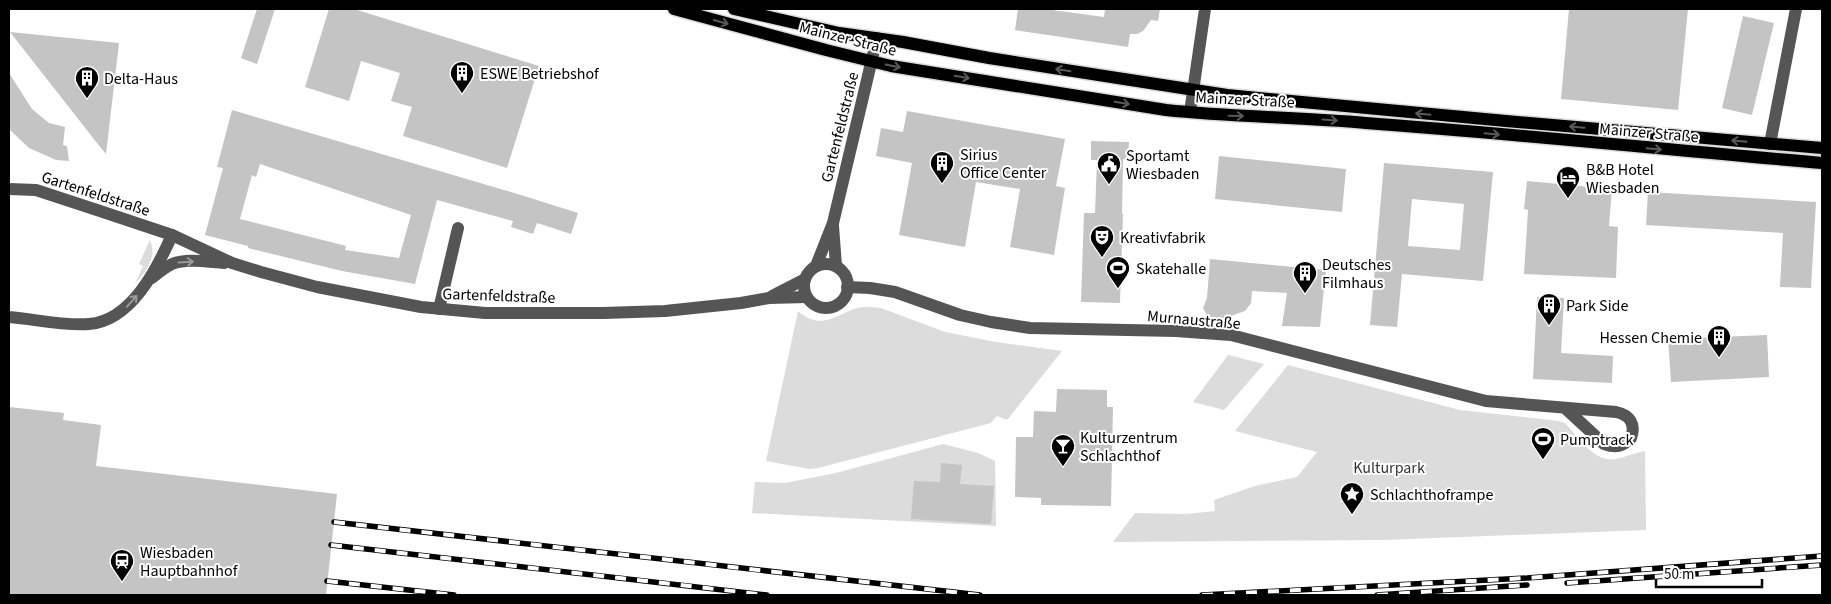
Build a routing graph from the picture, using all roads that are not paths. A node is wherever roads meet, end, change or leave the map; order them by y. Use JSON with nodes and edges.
{"nodes":[{"id":1,"x":674,"y":9,"type":"edge"},
{"id":2,"x":734,"y":9,"type":"edge"},
{"id":3,"x":1205,"y":9,"type":"edge"},
{"id":4,"x":1796,"y":9,"type":"edge"},
{"id":5,"x":877,"y":38,"type":"junction"},
{"id":6,"x":872,"y":62,"type":"junction"},
{"id":7,"x":1193,"y":89,"type":"junction"},
{"id":8,"x":1190,"y":112,"type":"junction"},
{"id":9,"x":1770,"y":144,"type":"junction"},
{"id":10,"x":1822,"y":148,"type":"edge"},
{"id":11,"x":1822,"y":163,"type":"edge"},
{"id":12,"x":9,"y":188,"type":"edge"},
{"id":13,"x":833,"y":224,"type":"junction"},
{"id":14,"x":458,"y":228,"type":"dead end"},
{"id":15,"x":172,"y":235,"type":"junction"},
{"id":16,"x":232,"y":263,"type":"junction"},
{"id":17,"x":816,"y":266,"type":"junction"},
{"id":18,"x":836,"y":266,"type":"junction"},
{"id":19,"x":805,"y":279,"type":"junction"},
{"id":20,"x":146,"y":283,"type":"junction"},
{"id":21,"x":848,"y":287,"type":"junction"},
{"id":22,"x":807,"y":297,"type":"junction"},
{"id":23,"x":769,"y":298,"type":"junction"},
{"id":24,"x":439,"y":310,"type":"junction"},
{"id":25,"x":9,"y":317,"type":"edge"},
{"id":26,"x":1565,"y":408,"type":"junction"}],
"edges":[{"from":1,"to":6,"type":"main road","name":"Mainzer Straße","one_way":true},
{"from":2,"to":5,"type":"main road","name":"Mainzer Straße"},
{"from":3,"to":7,"type":"street"},
{"from":4,"to":9,"type":"street"},
{"from":5,"to":6,"type":"street","name":"Gartenfeldstraße"},
{"from":7,"to":5,"type":"main road","name":"Mainzer Straße","one_way":true},
{"from":6,"to":8,"type":"main road","name":"Mainzer Straße","one_way":true},
{"from":6,"to":13,"type":"street","name":"Gartenfeldstraße"},
{"from":7,"to":8,"type":"street"},
{"from":9,"to":7,"type":"main road","name":"Mainzer Straße","one_way":true},
{"from":8,"to":11,"type":"main road","name":"Mainzer Straße","one_way":true},
{"from":9,"to":10,"type":"main road","name":"Mainzer Straße"},
{"from":12,"to":15,"type":"street","name":"Gartenfeldstraße"},
{"from":13,"to":17,"type":"street","name":"Gartenfeldstraße"},
{"from":13,"to":18,"type":"street","name":"Gartenfeldstraße"},
{"from":14,"to":24,"type":"street"},
{"from":15,"to":16,"type":"street","name":"Gartenfeldstraße"},
{"from":15,"to":20,"type":"street","name":"Gartenfeldstraße"},
{"from":20,"to":16,"type":"street","name":"Gartenfeldstraße","one_way":true},
{"from":16,"to":24,"type":"street","name":"Gartenfeldstraße"},
{"from":17,"to":18,"type":"street"},
{"from":17,"to":19,"type":"street"},
{"from":18,"to":21,"type":"street"},
{"from":19,"to":22,"type":"street"},
{"from":19,"to":23,"type":"street","name":"Gartenfeldstraße"},
{"from":25,"to":20,"type":"street","name":"Gartenfeldstraße","one_way":true},
{"from":21,"to":22,"type":"street"},
{"from":21,"to":26,"type":"street","name":"Murnaustraße"},
{"from":22,"to":23,"type":"street","name":"Gartenfeldstraße"},
{"from":23,"to":24,"type":"street","name":"Gartenfeldstraße"},
{"from":26,"to":26,"type":"street","name":"Murnaustraße"}]}
